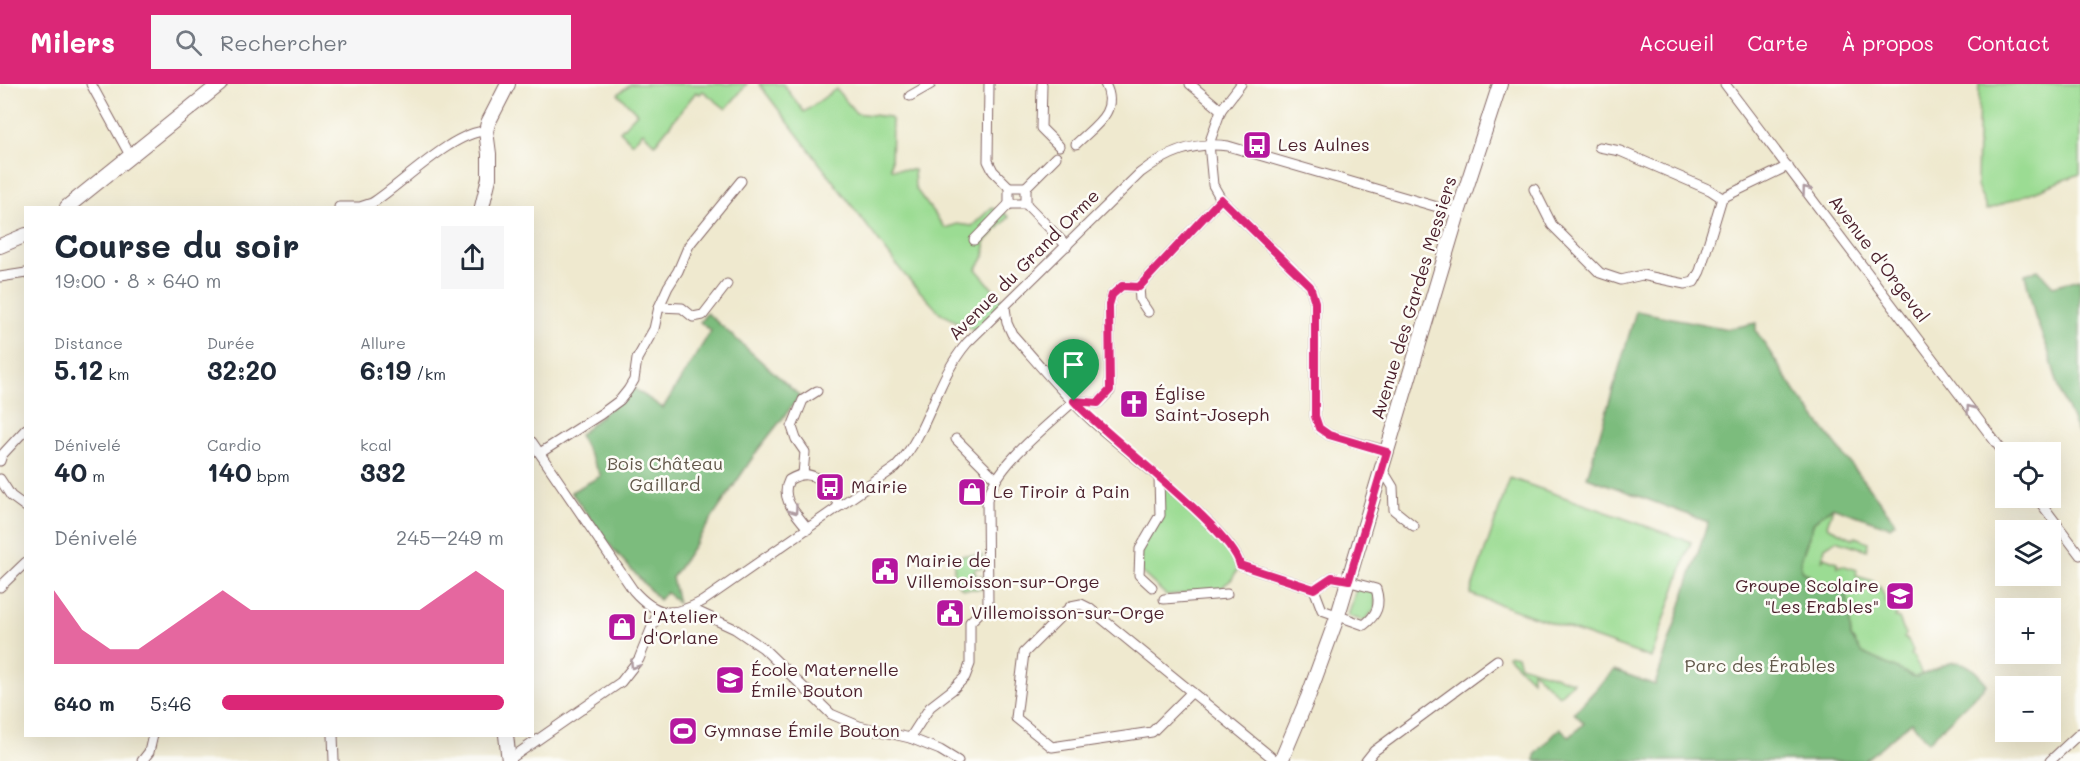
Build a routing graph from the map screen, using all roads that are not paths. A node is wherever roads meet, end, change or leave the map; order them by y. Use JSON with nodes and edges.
{"nodes":[{"id":1,"x":91,"y":84,"type":"edge"},
{"id":2,"x":220,"y":84,"type":"edge"},
{"id":3,"x":508,"y":84,"type":"edge"},
{"id":4,"x":931,"y":84,"type":"edge"},
{"id":5,"x":989,"y":84,"type":"edge"},
{"id":6,"x":1042,"y":84,"type":"edge"},
{"id":7,"x":1105,"y":84,"type":"edge"},
{"id":8,"x":1241,"y":84,"type":"edge"},
{"id":9,"x":1500,"y":84,"type":"edge"},
{"id":10,"x":1725,"y":84,"type":"edge"},
{"id":11,"x":1191,"y":85,"type":"edge"},
{"id":12,"x":910,"y":96,"type":"dead end"},
{"id":13,"x":1221,"y":110,"type":"junction"},
{"id":14,"x":486,"y":131,"type":"junction"},
{"id":15,"x":1076,"y":144,"type":"dead end"},
{"id":16,"x":1209,"y":144,"type":"junction"},
{"id":17,"x":1059,"y":146,"type":"dead end"},
{"id":18,"x":1599,"y":147,"type":"dead end"},
{"id":19,"x":130,"y":155,"type":"junction"},
{"id":20,"x":1056,"y":157,"type":"dead end"},
{"id":21,"x":1788,"y":166,"type":"junction"},
{"id":22,"x":741,"y":181,"type":"dead end"},
{"id":23,"x":1010,"y":187,"type":"junction"},
{"id":24,"x":1026,"y":187,"type":"junction"},
{"id":25,"x":1534,"y":189,"type":"dead end"},
{"id":26,"x":1722,"y":198,"type":"junction"},
{"id":27,"x":1221,"y":199,"type":"junction"},
{"id":28,"x":1009,"y":204,"type":"junction"},
{"id":29,"x":1026,"y":204,"type":"junction"},
{"id":30,"x":68,"y":206,"type":"edge"},
{"id":31,"x":363,"y":206,"type":"edge"},
{"id":32,"x":482,"y":206,"type":"edge"},
{"id":33,"x":1458,"y":213,"type":"junction"},
{"id":34,"x":24,"y":236,"type":"edge"},
{"id":35,"x":974,"y":240,"type":"dead end"},
{"id":36,"x":0,"y":246,"type":"edge"},
{"id":37,"x":1067,"y":246,"type":"junction"},
{"id":38,"x":24,"y":273,"type":"edge"},
{"id":39,"x":0,"y":277,"type":"edge"},
{"id":40,"x":727,"y":284,"type":"dead end"},
{"id":41,"x":1139,"y":287,"type":"junction"},
{"id":42,"x":659,"y":307,"type":"junction"},
{"id":43,"x":1005,"y":307,"type":"junction"},
{"id":44,"x":1148,"y":312,"type":"dead end"},
{"id":45,"x":817,"y":391,"type":"dead end"},
{"id":46,"x":1074,"y":401,"type":"junction"},
{"id":47,"x":24,"y":431,"type":"edge"},
{"id":48,"x":956,"y":439,"type":"dead end"},
{"id":49,"x":1995,"y":442,"type":"edge"},
{"id":50,"x":534,"y":444,"type":"edge"},
{"id":51,"x":1387,"y":452,"type":"junction"},
{"id":52,"x":540,"y":453,"type":"junction"},
{"id":53,"x":0,"y":461,"type":"edge"},
{"id":54,"x":1382,"y":469,"type":"junction"},
{"id":55,"x":803,"y":474,"type":"junction"},
{"id":56,"x":1159,"y":478,"type":"junction"},
{"id":57,"x":0,"y":479,"type":"edge"},
{"id":58,"x":996,"y":480,"type":"junction"},
{"id":59,"x":24,"y":506,"type":"edge"},
{"id":60,"x":840,"y":506,"type":"junction"},
{"id":61,"x":2045,"y":508,"type":"edge"},
{"id":62,"x":1413,"y":526,"type":"dead end"},
{"id":63,"x":808,"y":529,"type":"junction"},
{"id":64,"x":2080,"y":555,"type":"edge"},
{"id":65,"x":24,"y":564,"type":"edge"},
{"id":66,"x":1349,"y":580,"type":"junction"},
{"id":67,"x":0,"y":587,"type":"edge"},
{"id":68,"x":1152,"y":587,"type":"dead end"},
{"id":69,"x":1314,"y":589,"type":"junction"},
{"id":70,"x":1227,"y":594,"type":"dead end"},
{"id":71,"x":1164,"y":599,"type":"dead end"},
{"id":72,"x":690,"y":608,"type":"junction"},
{"id":73,"x":658,"y":612,"type":"junction"},
{"id":74,"x":1338,"y":615,"type":"junction"},
{"id":75,"x":1497,"y":660,"type":"dead end"},
{"id":76,"x":1192,"y":692,"type":"junction"},
{"id":77,"x":2080,"y":733,"type":"edge"},
{"id":78,"x":152,"y":737,"type":"edge"},
{"id":79,"x":333,"y":737,"type":"edge"},
{"id":80,"x":506,"y":737,"type":"edge"},
{"id":81,"x":910,"y":738,"type":"junction"},
{"id":82,"x":957,"y":760,"type":"edge"},
{"id":83,"x":142,"y":761,"type":"edge"},
{"id":84,"x":334,"y":761,"type":"edge"},
{"id":85,"x":508,"y":761,"type":"edge"},
{"id":86,"x":1276,"y":761,"type":"edge"},
{"id":87,"x":1281,"y":761,"type":"edge"},
{"id":88,"x":1366,"y":761,"type":"edge"},
{"id":89,"x":2050,"y":761,"type":"edge"}],
"edges":[{"from":1,"to":19,"type":"street"},
{"from":2,"to":19,"type":"street"},
{"from":3,"to":14,"type":"street"},
{"from":4,"to":12,"type":"street"},
{"from":5,"to":23,"type":"street"},
{"from":6,"to":17,"type":"street"},
{"from":7,"to":15,"type":"street"},
{"from":8,"to":13,"type":"street"},
{"from":9,"to":33,"type":"street","name":"Avenue des Gardes Messiers"},
{"from":10,"to":21,"type":"street","name":"Avenue d'Orgeval"},
{"from":11,"to":13,"type":"street"},
{"from":13,"to":16,"type":"street"},
{"from":14,"to":31,"type":"street"},
{"from":14,"to":32,"type":"street"},
{"from":16,"to":27,"type":"street"},
{"from":16,"to":33,"type":"street","name":"Avenue du Grand Orme"},
{"from":16,"to":37,"type":"street","name":"Avenue du Grand Orme"},
{"from":18,"to":26,"type":"street"},
{"from":19,"to":30,"type":"street"},
{"from":20,"to":24,"type":"street"},
{"from":21,"to":26,"type":"street"},
{"from":49,"to":21,"type":"street","name":"Avenue d'Orgeval","one_way":true},
{"from":22,"to":42,"type":"street"},
{"from":23,"to":24,"type":"street"},
{"from":23,"to":28,"type":"street"},
{"from":24,"to":29,"type":"street"},
{"from":25,"to":26,"type":"street"},
{"from":27,"to":41,"type":"street"},
{"from":27,"to":51,"type":"street"},
{"from":28,"to":29,"type":"street"},
{"from":28,"to":35,"type":"street"},
{"from":29,"to":37,"type":"street"},
{"from":33,"to":51,"type":"street","name":"Avenue des Gardes Messiers"},
{"from":34,"to":36,"type":"street"},
{"from":37,"to":43,"type":"street","name":"Avenue du Grand Orme"},
{"from":38,"to":39,"type":"street"},
{"from":40,"to":42,"type":"street"},
{"from":41,"to":44,"type":"street"},
{"from":41,"to":46,"type":"street"},
{"from":42,"to":52,"type":"street"},
{"from":43,"to":46,"type":"street"},
{"from":43,"to":60,"type":"street","name":"Avenue du Grand Orme"},
{"from":45,"to":55,"type":"street"},
{"from":46,"to":56,"type":"street"},
{"from":46,"to":58,"type":"street"},
{"from":47,"to":53,"type":"street"},
{"from":48,"to":58,"type":"street"},
{"from":50,"to":52,"type":"street"},
{"from":51,"to":54,"type":"street","name":"Avenue des Gardes Messiers"},
{"from":52,"to":73,"type":"street"},
{"from":54,"to":62,"type":"street"},
{"from":54,"to":66,"type":"street","name":"Avenue des Gardes Messiers"},
{"from":55,"to":60,"type":"street"},
{"from":55,"to":63,"type":"street","one_way":true},
{"from":56,"to":68,"type":"street"},
{"from":56,"to":69,"type":"street"},
{"from":57,"to":59,"type":"street"},
{"from":58,"to":81,"type":"street"},
{"from":60,"to":63,"type":"street","name":"Avenue du Grand Orme"},
{"from":61,"to":64,"type":"street"},
{"from":63,"to":72,"type":"street","name":"Avenue du Grand Orme"},
{"from":65,"to":67,"type":"street"},
{"from":66,"to":69,"type":"street"},
{"from":66,"to":74,"type":"street","name":"Avenue des Gardes Messiers"},
{"from":66,"to":74,"type":"street"},
{"from":69,"to":74,"type":"street"},
{"from":70,"to":71,"type":"street"},
{"from":72,"to":73,"type":"street","name":"Avenue du Grand Orme"},
{"from":72,"to":81,"type":"street"},
{"from":73,"to":85,"type":"street","one_way":true},
{"from":74,"to":87,"type":"street","name":"Avenue des Gardes Messiers"},
{"from":75,"to":88,"type":"street"},
{"from":76,"to":76,"type":"street"},
{"from":76,"to":86,"type":"street"},
{"from":77,"to":89,"type":"street"},
{"from":78,"to":83,"type":"street"},
{"from":79,"to":84,"type":"street"},
{"from":80,"to":85,"type":"street"},
{"from":81,"to":82,"type":"street"}]}
